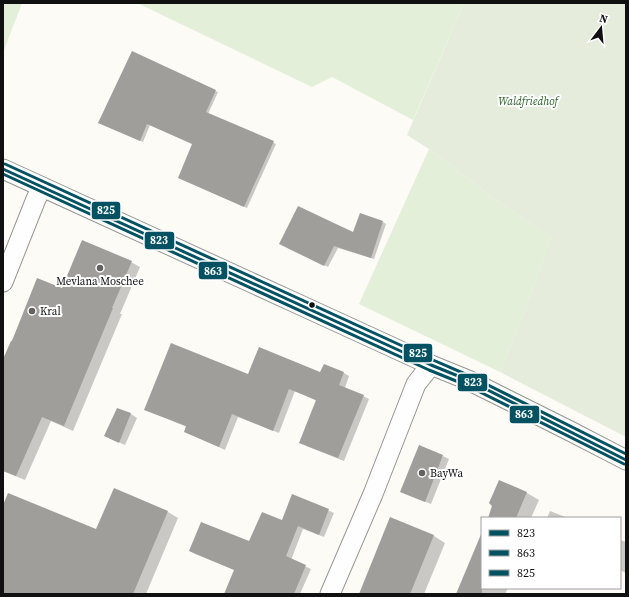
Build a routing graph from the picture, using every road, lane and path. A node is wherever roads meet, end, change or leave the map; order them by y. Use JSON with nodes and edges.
{"nodes":[{"id":1,"x":3,"y":169,"type":"edge"},
{"id":2,"x":42,"y":187,"type":"junction"},
{"id":3,"x":3,"y":282,"type":"edge"},
{"id":4,"x":431,"y":365,"type":"junction"},
{"id":5,"x":626,"y":460,"type":"edge"},
{"id":6,"x":330,"y":594,"type":"edge"}],
"edges":[{"from":1,"to":2,"type":"street"},
{"from":2,"to":3,"type":"street"},
{"from":2,"to":4,"type":"street"},
{"from":4,"to":5,"type":"street"},
{"from":4,"to":6,"type":"street"}]}
